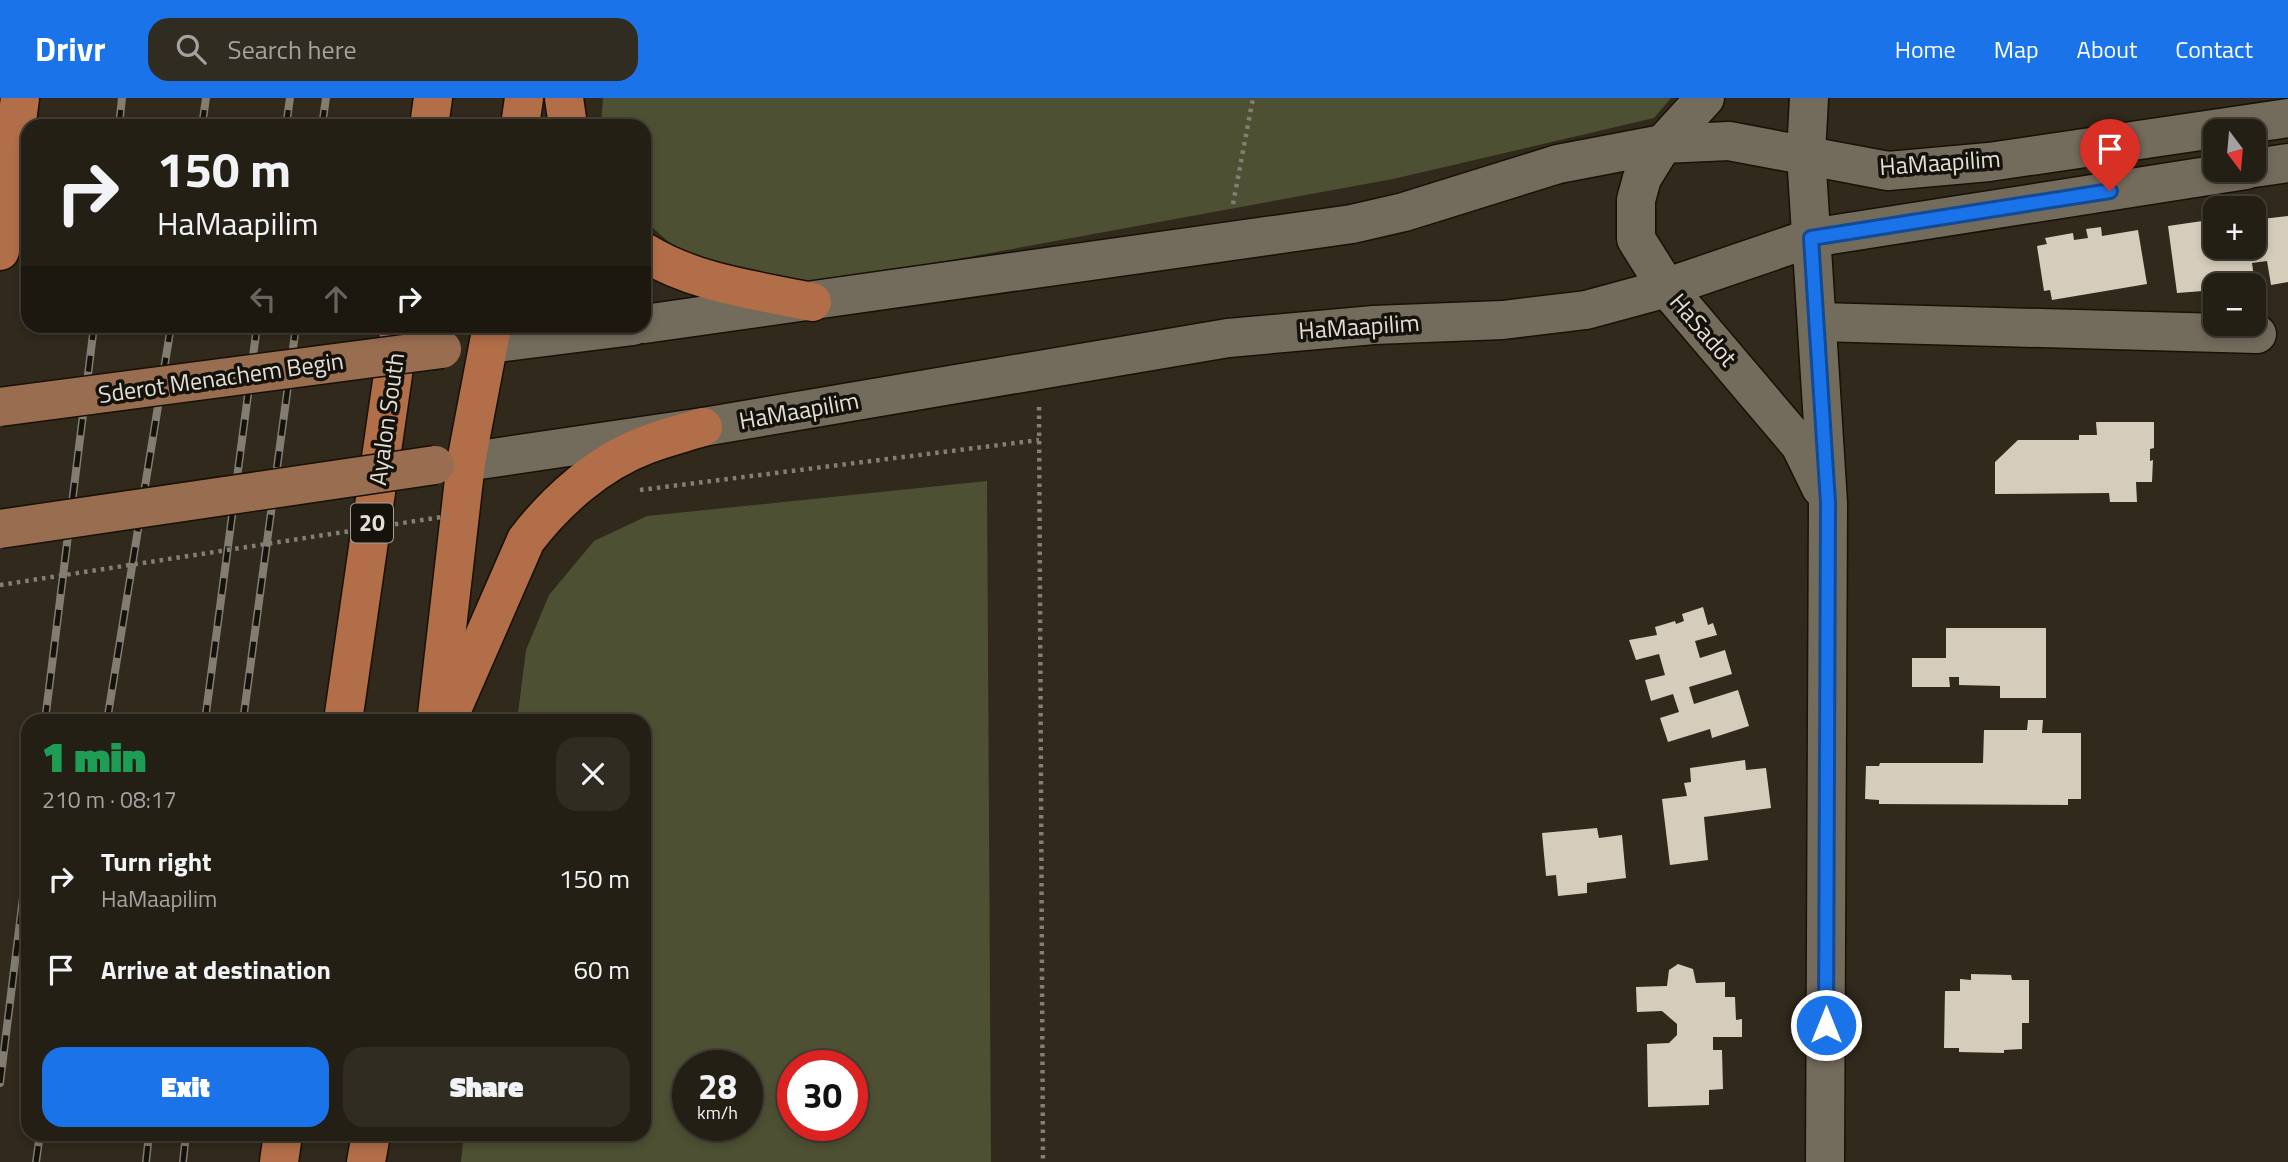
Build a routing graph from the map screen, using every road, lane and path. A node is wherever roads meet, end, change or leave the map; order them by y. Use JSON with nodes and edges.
{"nodes":[{"id":1,"x":20,"y":98,"type":"edge"},
{"id":2,"x":433,"y":98,"type":"edge"},
{"id":3,"x":524,"y":98,"type":"edge"},
{"id":4,"x":564,"y":98,"type":"edge"},
{"id":5,"x":1253,"y":98,"type":"edge"},
{"id":6,"x":1705,"y":98,"type":"edge"},
{"id":7,"x":1809,"y":98,"type":"edge"},
{"id":8,"x":2288,"y":118,"type":"edge"},
{"id":9,"x":430,"y":119,"type":"edge"},
{"id":10,"x":521,"y":119,"type":"edge"},
{"id":11,"x":567,"y":119,"type":"edge"},
{"id":12,"x":1663,"y":144,"type":"junction"},
{"id":13,"x":1807,"y":154,"type":"junction"},
{"id":14,"x":2288,"y":163,"type":"edge"},
{"id":15,"x":2266,"y":167,"type":"edge"},
{"id":16,"x":2203,"y":177,"type":"edge"},
{"id":17,"x":1811,"y":238,"type":"junction"},
{"id":18,"x":1225,"y":242,"type":"junction"},
{"id":19,"x":0,"y":251,"type":"edge"},
{"id":20,"x":651,"y":257,"type":"edge"},
{"id":21,"x":1666,"y":287,"type":"junction"},
{"id":22,"x":812,"y":302,"type":"junction"},
{"id":23,"x":1818,"y":322,"type":"junction"},
{"id":24,"x":651,"y":323,"type":"edge"},
{"id":25,"x":399,"y":333,"type":"edge"},
{"id":26,"x":522,"y":333,"type":"edge"},
{"id":27,"x":2203,"y":333,"type":"edge"},
{"id":28,"x":490,"y":335,"type":"edge"},
{"id":29,"x":442,"y":349,"type":"dead end"},
{"id":30,"x":1038,"y":370,"type":"junction"},
{"id":31,"x":0,"y":407,"type":"edge"},
{"id":32,"x":703,"y":427,"type":"junction"},
{"id":33,"x":1039,"y":440,"type":"junction"},
{"id":34,"x":450,"y":463,"type":"junction"},
{"id":35,"x":630,"y":491,"type":"dead end"},
{"id":36,"x":1828,"y":503,"type":"junction"},
{"id":37,"x":454,"y":514,"type":"junction"},
{"id":38,"x":0,"y":529,"type":"edge"},
{"id":39,"x":0,"y":585,"type":"edge"},
{"id":40,"x":344,"y":714,"type":"edge"},
{"id":41,"x":437,"y":714,"type":"edge"},
{"id":42,"x":450,"y":714,"type":"edge"},
{"id":43,"x":282,"y":1141,"type":"edge"},
{"id":44,"x":370,"y":1141,"type":"edge"},
{"id":45,"x":279,"y":1162,"type":"edge"},
{"id":46,"x":366,"y":1162,"type":"edge"},
{"id":47,"x":1043,"y":1162,"type":"edge"},
{"id":48,"x":1825,"y":1162,"type":"edge"}],
"edges":[{"from":1,"to":19,"type":"highway"},
{"from":2,"to":9,"type":"highway"},
{"from":3,"to":10,"type":"highway"},
{"from":4,"to":11,"type":"highway"},
{"from":5,"to":18,"type":"path"},
{"from":6,"to":12,"type":"street","name":"HaSadot"},
{"from":7,"to":13,"type":"street","name":"HaSadot"},
{"from":8,"to":13,"type":"street","name":"HaMaapilim"},
{"from":12,"to":13,"type":"street","name":"HaMaapilim"},
{"from":12,"to":18,"type":"street","name":"HaMaapilim"},
{"from":12,"to":21,"type":"street","name":"HaSadot"},
{"from":13,"to":17,"type":"street","name":"HaSadot"},
{"from":14,"to":15,"type":"street"},
{"from":16,"to":17,"type":"street","name":"HaMaapilim"},
{"from":17,"to":21,"type":"street","name":"HaMaapilim"},
{"from":17,"to":23,"type":"street","name":"HaSadot"},
{"from":18,"to":22,"type":"street","name":"HaMaapilim"},
{"from":20,"to":22,"type":"highway"},
{"from":21,"to":30,"type":"street","name":"HaMaapilim"},
{"from":21,"to":36,"type":"street","name":"HaSadot"},
{"from":22,"to":24,"type":"street","name":"HaMaapilim"},
{"from":23,"to":27,"type":"street"},
{"from":23,"to":36,"type":"street","name":"HaSadot"},
{"from":25,"to":40,"type":"highway","name":"Ayalon South","number":"20"},
{"from":26,"to":28,"type":"street"},
{"from":28,"to":34,"type":"highway"},
{"from":29,"to":31,"type":"main road","name":"Sderot Menachem Begin","bridge":true},
{"from":30,"to":32,"type":"street","name":"HaMaapilim"},
{"from":30,"to":33,"type":"path"},
{"from":32,"to":34,"type":"street","name":"HaMaapilim"},
{"from":32,"to":42,"type":"highway"},
{"from":33,"to":35,"type":"path"},
{"from":33,"to":47,"type":"path"},
{"from":34,"to":37,"type":"highway"},
{"from":34,"to":38,"type":"main road","bridge":true},
{"from":36,"to":48,"type":"street","name":"HaSadot"},
{"from":37,"to":39,"type":"path","bridge":true},
{"from":37,"to":41,"type":"highway"},
{"from":43,"to":45,"type":"highway"},
{"from":44,"to":46,"type":"highway"}]}
